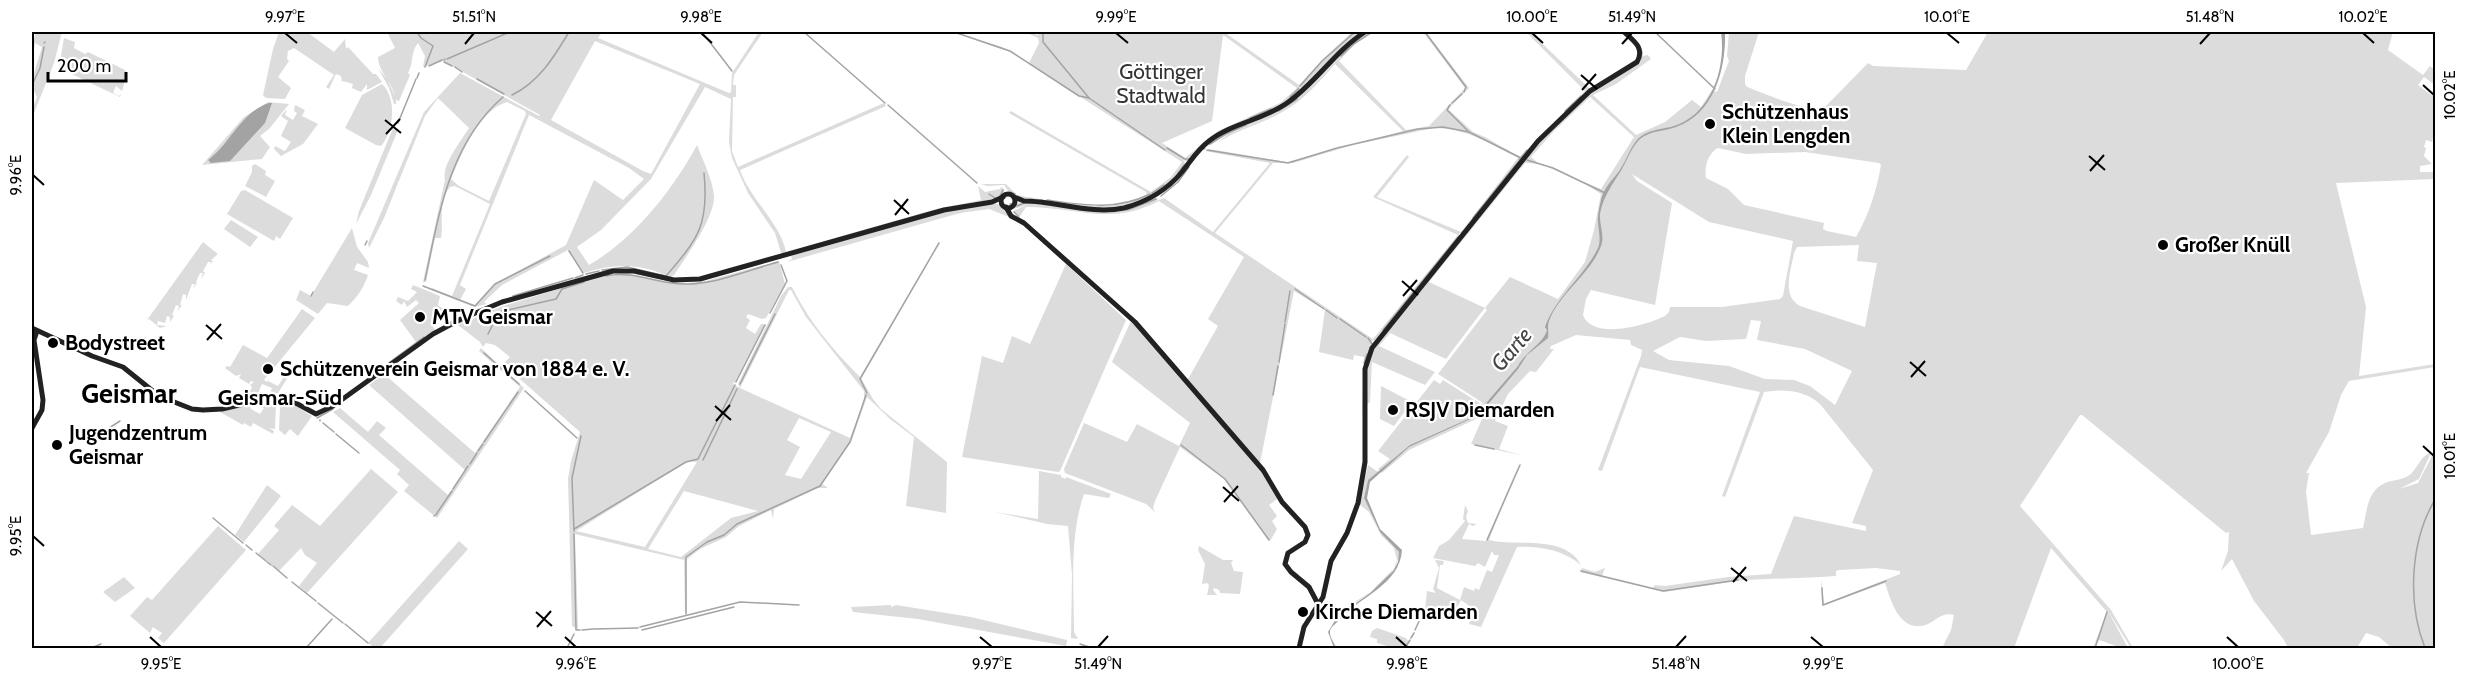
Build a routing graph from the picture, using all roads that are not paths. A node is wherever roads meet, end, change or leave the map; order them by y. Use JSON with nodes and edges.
{"nodes":[{"id":1,"x":1365,"y":32,"type":"edge"},
{"id":2,"x":1624,"y":32,"type":"edge"},
{"id":3,"x":1008,"y":202,"type":"junction"},
{"id":4,"x":34,"y":330,"type":"edge"},
{"id":5,"x":32,"y":428,"type":"edge"},
{"id":6,"x":1318,"y":604,"type":"junction"},
{"id":7,"x":1299,"y":648,"type":"edge"}],
"edges":[{"from":1,"to":3,"type":"main road"},
{"from":2,"to":6,"type":"main road"},
{"from":3,"to":4,"type":"main road"},
{"from":3,"to":6,"type":"main road"},
{"from":4,"to":5,"type":"main road"},
{"from":6,"to":7,"type":"main road"}]}
